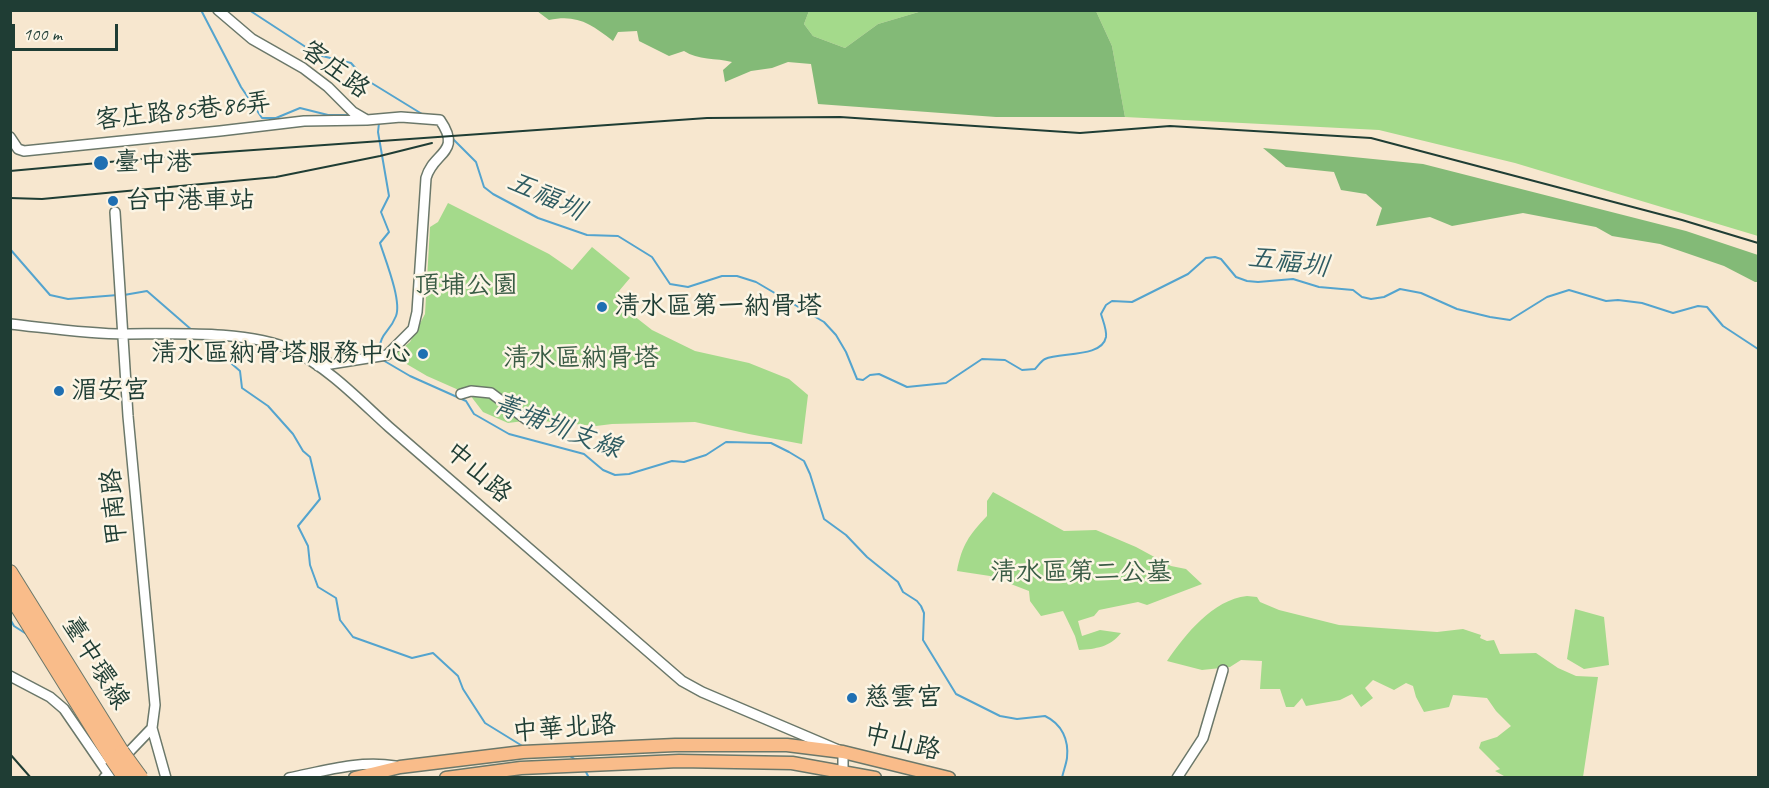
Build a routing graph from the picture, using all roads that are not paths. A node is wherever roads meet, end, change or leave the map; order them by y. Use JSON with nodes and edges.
{"nodes":[{"id":1,"x":218,"y":10,"type":"edge"},
{"id":2,"x":367,"y":120,"type":"junction"},
{"id":3,"x":10,"y":137,"type":"edge"},
{"id":4,"x":115,"y":212,"type":"dead end"},
{"id":5,"x":10,"y":324,"type":"edge"},
{"id":6,"x":10,"y":329,"type":"edge"},
{"id":7,"x":49,"y":329,"type":"junction"},
{"id":8,"x":123,"y":334,"type":"junction"},
{"id":9,"x":318,"y":366,"type":"junction"},
{"id":10,"x":461,"y":394,"type":"dead end"},
{"id":11,"x":531,"y":423,"type":"dead end"},
{"id":12,"x":10,"y":572,"type":"edge"},
{"id":13,"x":10,"y":595,"type":"edge"},
{"id":14,"x":1222,"y":669,"type":"dead end"},
{"id":15,"x":10,"y":676,"type":"edge"},
{"id":16,"x":152,"y":728,"type":"junction"},
{"id":17,"x":843,"y":752,"type":"junction"},
{"id":18,"x":843,"y":771,"type":"junction"},
{"id":19,"x":403,"y":774,"type":"edge"},
{"id":20,"x":107,"y":776,"type":"edge"},
{"id":21,"x":125,"y":777,"type":"edge"},
{"id":22,"x":141,"y":777,"type":"edge"},
{"id":23,"x":166,"y":777,"type":"edge"},
{"id":24,"x":288,"y":777,"type":"edge"},
{"id":25,"x":355,"y":777,"type":"edge"},
{"id":26,"x":446,"y":777,"type":"edge"},
{"id":27,"x":875,"y":777,"type":"edge"},
{"id":28,"x":949,"y":777,"type":"edge"},
{"id":29,"x":1177,"y":777,"type":"edge"}],
"edges":[{"from":1,"to":2,"type":"street","name":"客庄路"},
{"from":2,"to":3,"type":"street","name":"客庄路85巷86弄"},
{"from":2,"to":9,"type":"street","name":"客庄路"},
{"from":4,"to":8,"type":"street","name":"甲南路"},
{"from":5,"to":7,"type":"street"},
{"from":6,"to":7,"type":"street"},
{"from":7,"to":8,"type":"street","name":"中山路"},
{"from":8,"to":9,"type":"street","name":"中山路"},
{"from":8,"to":16,"type":"street","name":"甲南路"},
{"from":9,"to":17,"type":"street","name":"中山路"},
{"from":10,"to":11,"type":"street"},
{"from":12,"to":22,"type":"highway","name":"臺中環線","bridge":true},
{"from":13,"to":21,"type":"highway","name":"臺中環線","bridge":true},
{"from":14,"to":29,"type":"street"},
{"from":15,"to":20,"type":"street"},
{"from":16,"to":20,"type":"street"},
{"from":16,"to":23,"type":"street"},
{"from":17,"to":18,"type":"street","name":"中山路"},
{"from":17,"to":19,"type":"main road","name":"中華北路"},
{"from":17,"to":28,"type":"main road","name":"中山路"},
{"from":18,"to":26,"type":"main road","name":"中華北路"},
{"from":18,"to":27,"type":"main road","name":"中山路"},
{"from":19,"to":24,"type":"street","name":"中華北路"},
{"from":19,"to":25,"type":"main road"}]}
